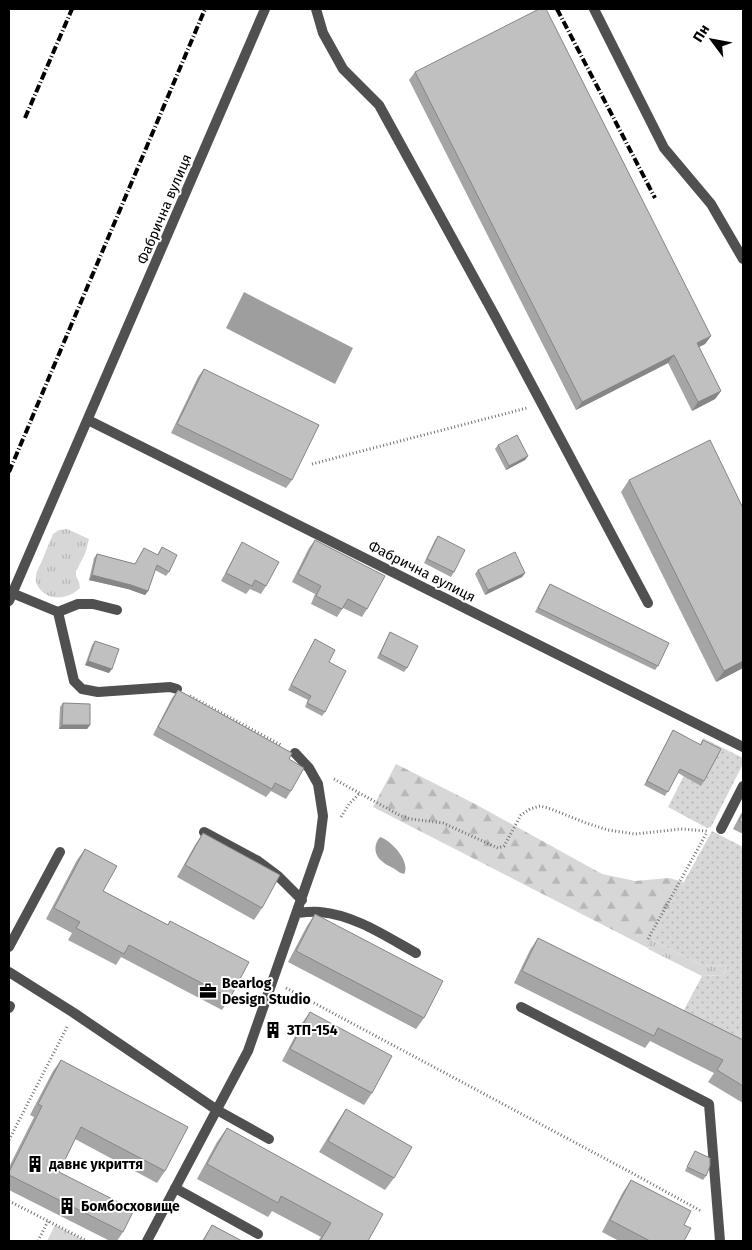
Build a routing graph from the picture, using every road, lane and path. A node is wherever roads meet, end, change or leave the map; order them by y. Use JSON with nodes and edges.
{"nodes":[{"id":1,"x":265,"y":9,"type":"edge"},
{"id":2,"x":316,"y":9,"type":"edge"},
{"id":3,"x":594,"y":9,"type":"edge"},
{"id":4,"x":743,"y":259,"type":"edge"},
{"id":5,"x":542,"y":404,"type":"junction"},
{"id":6,"x":88,"y":420,"type":"junction"},
{"id":7,"x":312,"y":464,"type":"dead end"},
{"id":8,"x":10,"y":597,"type":"edge"},
{"id":9,"x":648,"y":603,"type":"dead end"},
{"id":10,"x":117,"y":610,"type":"dead end"},
{"id":11,"x":58,"y":612,"type":"junction"},
{"id":12,"x":177,"y":689,"type":"joint"},
{"id":13,"x":743,"y":747,"type":"edge"},
{"id":14,"x":295,"y":753,"type":"joint"},
{"id":15,"x":309,"y":768,"type":"junction"},
{"id":16,"x":743,"y":786,"type":"edge"},
{"id":17,"x":721,"y":829,"type":"joint"},
{"id":18,"x":708,"y":831,"type":"junction"},
{"id":19,"x":204,"y":832,"type":"edge"},
{"id":20,"x":60,"y":852,"type":"dead end"},
{"id":21,"x":302,"y":900,"type":"junction"},
{"id":22,"x":297,"y":913,"type":"junction"},
{"id":23,"x":648,"y":939,"type":"dead end"},
{"id":24,"x":9,"y":947,"type":"edge"},
{"id":25,"x":416,"y":953,"type":"dead end"},
{"id":26,"x":9,"y":972,"type":"edge"},
{"id":27,"x":272,"y":981,"type":"junction"},
{"id":28,"x":521,"y":1007,"type":"dead end"},
{"id":29,"x":74,"y":1013,"type":"junction"},
{"id":30,"x":217,"y":1110,"type":"junction"},
{"id":31,"x":269,"y":1139,"type":"dead end"},
{"id":32,"x":9,"y":1140,"type":"edge"},
{"id":33,"x":175,"y":1188,"type":"junction"},
{"id":34,"x":9,"y":1201,"type":"edge"},
{"id":35,"x":48,"y":1222,"type":"junction"},
{"id":36,"x":719,"y":1222,"type":"junction"},
{"id":37,"x":258,"y":1234,"type":"dead end"},
{"id":38,"x":38,"y":1241,"type":"edge"},
{"id":39,"x":87,"y":1241,"type":"edge"},
{"id":40,"x":147,"y":1241,"type":"edge"},
{"id":41,"x":720,"y":1241,"type":"edge"}],
"edges":[{"from":1,"to":6,"type":"street","name":"Фабрична вулиця"},
{"from":2,"to":5,"type":"street"},
{"from":3,"to":4,"type":"street"},
{"from":5,"to":7,"type":"path"},
{"from":5,"to":9,"type":"street"},
{"from":6,"to":8,"type":"street","name":"Фабрична вулиця"},
{"from":6,"to":13,"type":"street","name":"Фабрична вулиця"},
{"from":8,"to":11,"type":"street"},
{"from":10,"to":11,"type":"street"},
{"from":11,"to":12,"type":"street"},
{"from":12,"to":14,"type":"path"},
{"from":14,"to":15,"type":"street"},
{"from":15,"to":18,"type":"path"},
{"from":15,"to":21,"type":"street"},
{"from":16,"to":17,"type":"street"},
{"from":17,"to":18,"type":"path"},
{"from":18,"to":23,"type":"path"},
{"from":19,"to":21,"type":"street"},
{"from":20,"to":24,"type":"street"},
{"from":21,"to":22,"type":"street"},
{"from":22,"to":25,"type":"street"},
{"from":22,"to":27,"type":"street"},
{"from":26,"to":29,"type":"street"},
{"from":27,"to":30,"type":"street"},
{"from":27,"to":36,"type":"path"},
{"from":28,"to":36,"type":"street"},
{"from":29,"to":30,"type":"street"},
{"from":29,"to":32,"type":"path"},
{"from":30,"to":31,"type":"street"},
{"from":30,"to":33,"type":"street"},
{"from":33,"to":37,"type":"street"},
{"from":33,"to":40,"type":"street"},
{"from":34,"to":35,"type":"path"},
{"from":35,"to":38,"type":"path"},
{"from":35,"to":39,"type":"path"},
{"from":36,"to":41,"type":"street"}]}
